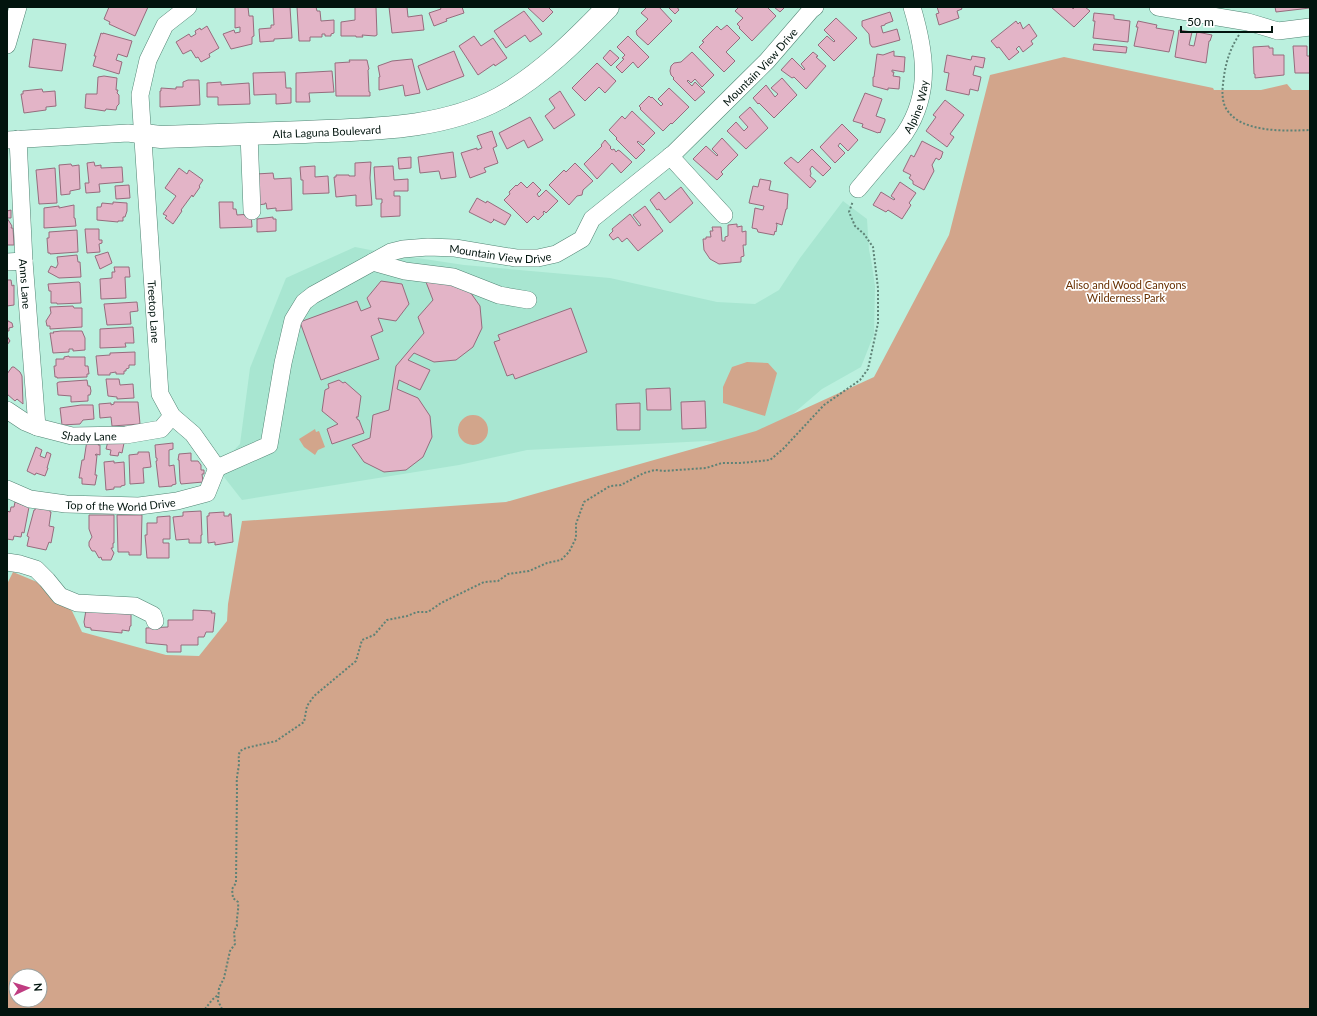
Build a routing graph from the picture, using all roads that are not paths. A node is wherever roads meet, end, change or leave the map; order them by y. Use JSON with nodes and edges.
{"nodes":[{"id":1,"x":18,"y":7,"type":"edge"},
{"id":2,"x":188,"y":7,"type":"edge"},
{"id":3,"x":608,"y":7,"type":"edge"},
{"id":4,"x":815,"y":7,"type":"edge"},
{"id":5,"x":912,"y":7,"type":"edge"},
{"id":6,"x":1158,"y":7,"type":"edge"},
{"id":7,"x":1310,"y":27,"type":"edge"},
{"id":8,"x":7,"y":45,"type":"edge"},
{"id":9,"x":248,"y":134,"type":"junction"},
{"id":10,"x":143,"y":135,"type":"junction"},
{"id":11,"x":12,"y":140,"type":"edge"},
{"id":12,"x":670,"y":156,"type":"junction"},
{"id":13,"x":858,"y":189,"type":"road end"},
{"id":14,"x":252,"y":211,"type":"dead end"},
{"id":15,"x":724,"y":215,"type":"dead end"},
{"id":16,"x":24,"y":261,"type":"junction"},
{"id":17,"x":7,"y":262,"type":"edge"},
{"id":18,"x":374,"y":262,"type":"junction"},
{"id":19,"x":528,"y":300,"type":"dead end"},
{"id":20,"x":7,"y":410,"type":"edge"},
{"id":21,"x":172,"y":416,"type":"junction"},
{"id":22,"x":37,"y":427,"type":"junction"},
{"id":23,"x":217,"y":468,"type":"junction"},
{"id":24,"x":7,"y":489,"type":"edge"},
{"id":25,"x":7,"y":562,"type":"edge"},
{"id":26,"x":155,"y":621,"type":"dead end"}],
"edges":[{"from":1,"to":8,"type":"street"},
{"from":2,"to":10,"type":"street","name":"Treetop Lane"},
{"from":3,"to":9,"type":"main road","name":"Alta Laguna Boulevard"},
{"from":4,"to":12,"type":"street","name":"Mountain View Drive"},
{"from":5,"to":13,"type":"street","name":"Alpine Way"},
{"from":6,"to":7,"type":"street"},
{"from":9,"to":10,"type":"main road","name":"Alta Laguna Boulevard"},
{"from":9,"to":14,"type":"street"},
{"from":10,"to":11,"type":"street","name":"Alta Laguna Boulevard"},
{"from":10,"to":21,"type":"street","name":"Treetop Lane"},
{"from":11,"to":16,"type":"street","name":"Anns Lane"},
{"from":12,"to":15,"type":"street"},
{"from":12,"to":18,"type":"street","name":"Mountain View Drive"},
{"from":16,"to":17,"type":"street"},
{"from":16,"to":22,"type":"street","name":"Anns Lane"},
{"from":18,"to":19,"type":"street"},
{"from":18,"to":23,"type":"street","name":"Mountain View Drive"},
{"from":20,"to":22,"type":"street","name":"Shady Lane"},
{"from":21,"to":22,"type":"street","name":"Shady Lane"},
{"from":21,"to":23,"type":"street","name":"Treetop Lane"},
{"from":23,"to":24,"type":"street","name":"Top of the World Drive"},
{"from":25,"to":26,"type":"street"}]}
